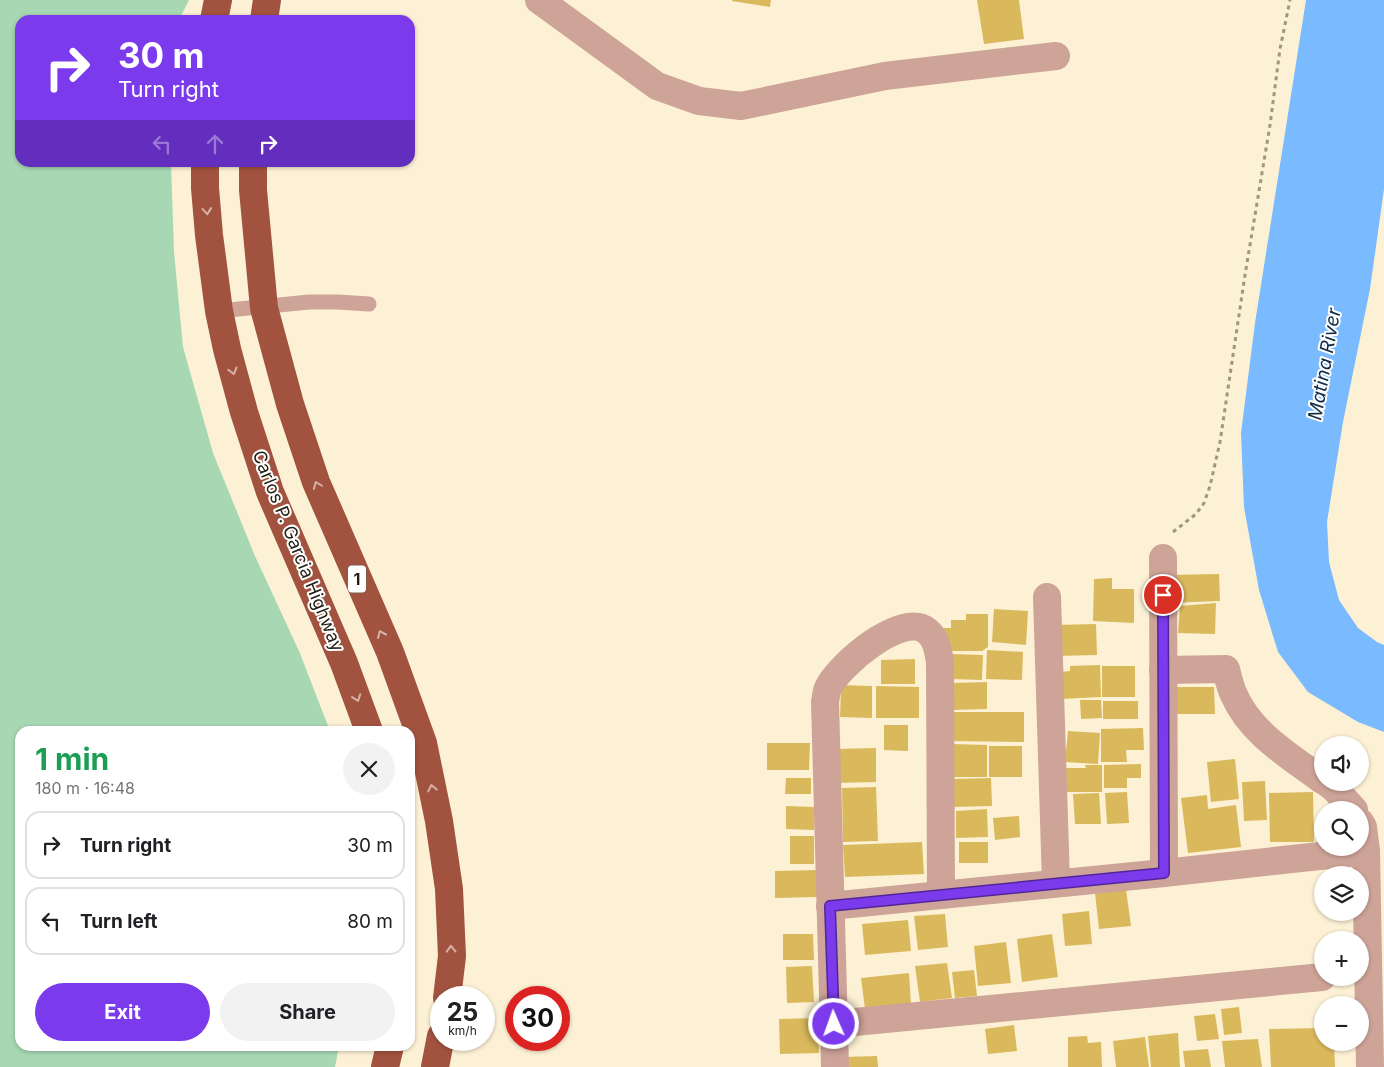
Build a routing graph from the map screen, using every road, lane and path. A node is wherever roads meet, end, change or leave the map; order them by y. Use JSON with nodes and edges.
{"nodes":[{"id":1,"x":218,"y":0,"type":"edge"},
{"id":2,"x":267,"y":0,"type":"edge"},
{"id":3,"x":539,"y":0,"type":"edge"},
{"id":4,"x":1290,"y":0,"type":"edge"},
{"id":5,"x":215,"y":15,"type":"edge"},
{"id":6,"x":265,"y":15,"type":"edge"},
{"id":7,"x":1056,"y":56,"type":"dead end"},
{"id":8,"x":205,"y":167,"type":"edge"},
{"id":9,"x":253,"y":167,"type":"edge"},
{"id":10,"x":369,"y":304,"type":"dead end"},
{"id":11,"x":264,"y":308,"type":"junction"},
{"id":12,"x":219,"y":311,"type":"junction"},
{"id":13,"x":1163,"y":558,"type":"joint"},
{"id":14,"x":1047,"y":597,"type":"dead end"},
{"id":15,"x":1163,"y":670,"type":"junction"},
{"id":16,"x":367,"y":726,"type":"edge"},
{"id":17,"x":1314,"y":774,"type":"edge"},
{"id":18,"x":1337,"y":791,"type":"edge"},
{"id":19,"x":1346,"y":801,"type":"edge"},
{"id":20,"x":1320,"y":856,"type":"edge"},
{"id":21,"x":1367,"y":856,"type":"edge"},
{"id":22,"x":1164,"y":873,"type":"junction"},
{"id":23,"x":1056,"y":883,"type":"junction"},
{"id":24,"x":941,"y":895,"type":"junction"},
{"id":25,"x":1375,"y":896,"type":"edge"},
{"id":26,"x":830,"y":906,"type":"junction"},
{"id":27,"x":1369,"y":938,"type":"edge"},
{"id":28,"x":1314,"y":978,"type":"edge"},
{"id":29,"x":448,"y":986,"type":"edge"},
{"id":30,"x":1366,"y":986,"type":"edge"},
{"id":31,"x":834,"y":1024,"type":"junction"},
{"id":32,"x":389,"y":1051,"type":"edge"},
{"id":33,"x":438,"y":1051,"type":"edge"},
{"id":34,"x":1375,"y":1056,"type":"edge"},
{"id":35,"x":385,"y":1067,"type":"edge"},
{"id":36,"x":435,"y":1067,"type":"edge"},
{"id":37,"x":835,"y":1067,"type":"edge"}],
"edges":[{"from":1,"to":5,"type":"highway"},
{"from":2,"to":6,"type":"highway"},
{"from":3,"to":7,"type":"street"},
{"from":4,"to":13,"type":"path"},
{"from":8,"to":12,"type":"highway","name":"Carlos P. Garcia Highway","one_way":true},
{"from":9,"to":11,"type":"highway","number":"1"},
{"from":10,"to":11,"type":"lane"},
{"from":11,"to":12,"type":"lane"},
{"from":29,"to":11,"type":"highway","number":"1","one_way":true},
{"from":12,"to":16,"type":"highway","name":"Carlos P. Garcia Highway","one_way":true},
{"from":13,"to":15,"type":"street"},
{"from":14,"to":23,"type":"street"},
{"from":15,"to":17,"type":"street"},
{"from":15,"to":22,"type":"street"},
{"from":18,"to":19,"type":"street"},
{"from":20,"to":22,"type":"street"},
{"from":21,"to":25,"type":"street"},
{"from":22,"to":23,"type":"street"},
{"from":23,"to":24,"type":"street"},
{"from":24,"to":26,"type":"street"},
{"from":24,"to":26,"type":"street"},
{"from":25,"to":27,"type":"street"},
{"from":26,"to":31,"type":"street"},
{"from":28,"to":31,"type":"street"},
{"from":30,"to":34,"type":"street"},
{"from":31,"to":37,"type":"street"},
{"from":32,"to":35,"type":"highway"},
{"from":33,"to":36,"type":"highway"}]}
